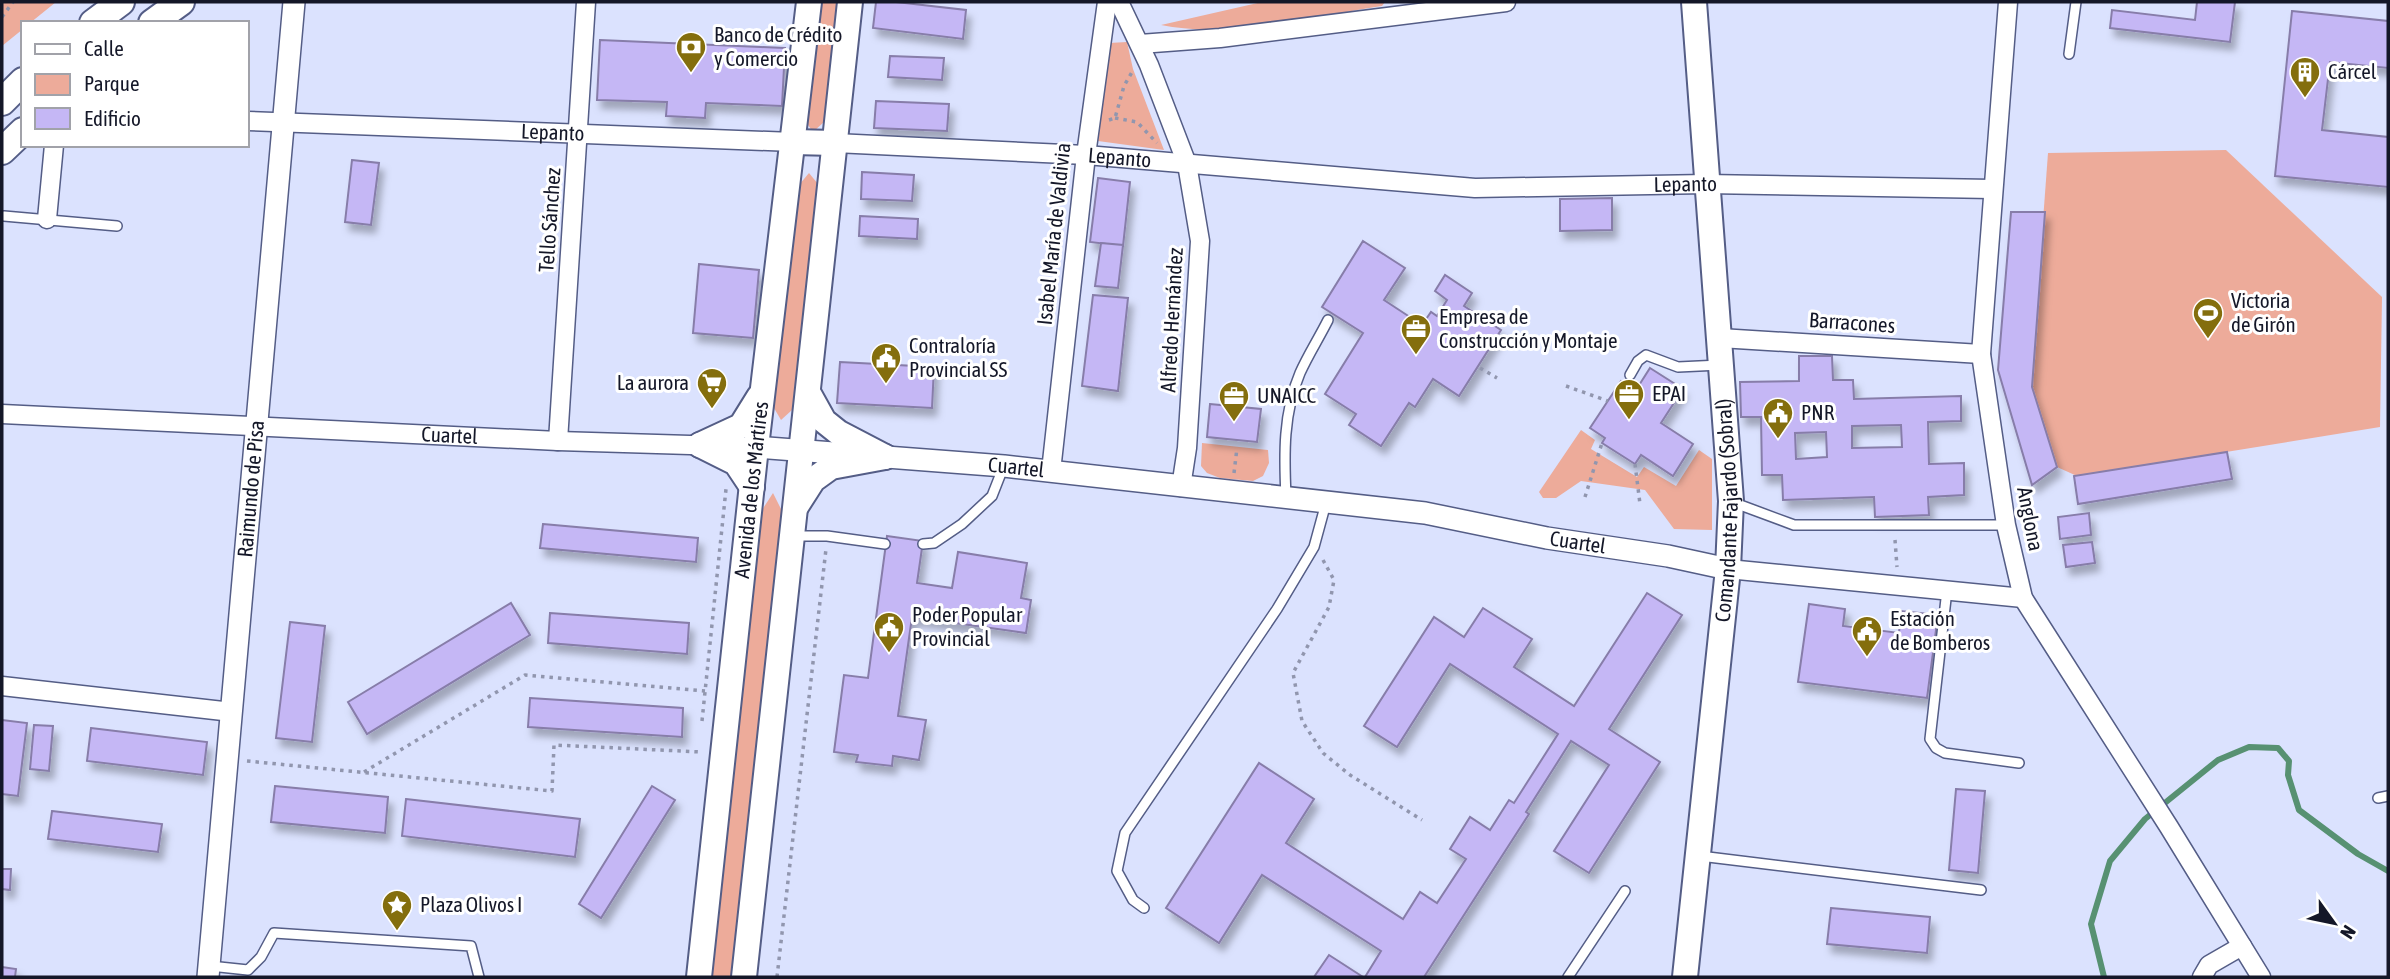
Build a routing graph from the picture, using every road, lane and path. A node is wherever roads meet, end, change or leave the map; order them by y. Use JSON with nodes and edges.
{"nodes":[{"id":1,"x":13,"y":2,"type":"edge"},
{"id":2,"x":121,"y":2,"type":"edge"},
{"id":3,"x":181,"y":2,"type":"edge"},
{"id":4,"x":294,"y":2,"type":"edge"},
{"id":5,"x":586,"y":2,"type":"edge"},
{"id":6,"x":808,"y":2,"type":"edge"},
{"id":7,"x":850,"y":2,"type":"edge"},
{"id":8,"x":1107,"y":2,"type":"edge"},
{"id":9,"x":1119,"y":2,"type":"edge"},
{"id":10,"x":1506,"y":2,"type":"edge"},
{"id":11,"x":1694,"y":2,"type":"edge"},
{"id":12,"x":2008,"y":2,"type":"edge"},
{"id":13,"x":2076,"y":2,"type":"edge"},
{"id":14,"x":1400,"y":8,"type":"edge"},
{"id":15,"x":2,"y":17,"type":"edge"},
{"id":16,"x":96,"y":21,"type":"edge"},
{"id":17,"x":155,"y":21,"type":"edge"},
{"id":18,"x":1140,"y":44,"type":"junction"},
{"id":19,"x":2069,"y":54,"type":"dead end"},
{"id":20,"x":1149,"y":65,"type":"junction"},
{"id":21,"x":21,"y":83,"type":"edge"},
{"id":22,"x":2,"y":102,"type":"edge"},
{"id":23,"x":1092,"y":109,"type":"junction"},
{"id":24,"x":1115,"y":118,"type":"junction"},
{"id":25,"x":248,"y":121,"type":"edge"},
{"id":26,"x":284,"y":122,"type":"junction"},
{"id":27,"x":21,"y":133,"type":"edge"},
{"id":28,"x":579,"y":133,"type":"junction"},
{"id":29,"x":793,"y":142,"type":"junction"},
{"id":30,"x":835,"y":143,"type":"junction"},
{"id":31,"x":54,"y":147,"type":"edge"},
{"id":32,"x":2,"y":151,"type":"edge"},
{"id":33,"x":1086,"y":155,"type":"junction"},
{"id":34,"x":1187,"y":164,"type":"junction"},
{"id":35,"x":1706,"y":184,"type":"junction"},
{"id":36,"x":1992,"y":190,"type":"junction"},
{"id":37,"x":4,"y":216,"type":"dead end"},
{"id":38,"x":47,"y":219,"type":"junction"},
{"id":39,"x":117,"y":226,"type":"dead end"},
{"id":40,"x":1328,"y":320,"type":"dead end"},
{"id":41,"x":1720,"y":338,"type":"junction"},
{"id":42,"x":1981,"y":354,"type":"junction"},
{"id":43,"x":1722,"y":365,"type":"junction"},
{"id":44,"x":1480,"y":368,"type":"dead end"},
{"id":45,"x":1630,"y":375,"type":"dead end"},
{"id":46,"x":1497,"y":378,"type":"dead end"},
{"id":47,"x":1566,"y":386,"type":"dead end"},
{"id":48,"x":765,"y":387,"type":"junction"},
{"id":49,"x":809,"y":394,"type":"junction"},
{"id":50,"x":1608,"y":401,"type":"dead end"},
{"id":51,"x":2,"y":414,"type":"edge"},
{"id":52,"x":257,"y":426,"type":"junction"},
{"id":53,"x":558,"y":441,"type":"junction"},
{"id":54,"x":1602,"y":443,"type":"dead end"},
{"id":55,"x":700,"y":444,"type":"junction"},
{"id":56,"x":756,"y":447,"type":"junction"},
{"id":57,"x":803,"y":451,"type":"junction"},
{"id":58,"x":885,"y":457,"type":"junction"},
{"id":59,"x":1635,"y":464,"type":"dead end"},
{"id":60,"x":1003,"y":466,"type":"junction"},
{"id":61,"x":1051,"y":471,"type":"junction"},
{"id":62,"x":752,"y":487,"type":"junction"},
{"id":63,"x":1181,"y":487,"type":"junction"},
{"id":64,"x":1586,"y":497,"type":"dead end"},
{"id":65,"x":1286,"y":499,"type":"junction"},
{"id":66,"x":1731,"y":501,"type":"junction"},
{"id":67,"x":1326,"y":503,"type":"junction"},
{"id":68,"x":1640,"y":504,"type":"dead end"},
{"id":69,"x":794,"y":508,"type":"junction"},
{"id":70,"x":1894,"y":524,"type":"junction"},
{"id":71,"x":2006,"y":525,"type":"junction"},
{"id":72,"x":792,"y":536,"type":"junction"},
{"id":73,"x":827,"y":536,"type":"junction"},
{"id":74,"x":886,"y":544,"type":"dead end"},
{"id":75,"x":923,"y":544,"type":"dead end"},
{"id":76,"x":1314,"y":547,"type":"junction"},
{"id":77,"x":1728,"y":569,"type":"junction"},
{"id":78,"x":1898,"y":585,"type":"junction"},
{"id":79,"x":1947,"y":590,"type":"junction"},
{"id":80,"x":2023,"y":598,"type":"junction"},
{"id":81,"x":2,"y":686,"type":"edge"},
{"id":82,"x":705,"y":691,"type":"dead end"},
{"id":83,"x":232,"y":712,"type":"junction"},
{"id":84,"x":723,"y":753,"type":"junction"},
{"id":85,"x":228,"y":759,"type":"junction"},
{"id":86,"x":2020,"y":763,"type":"dead end"},
{"id":87,"x":363,"y":772,"type":"junction"},
{"id":88,"x":1422,"y":820,"type":"dead end"},
{"id":89,"x":1698,"y":855,"type":"junction"},
{"id":90,"x":1981,"y":890,"type":"dead end"},
{"id":91,"x":1625,"y":891,"type":"dead end"},
{"id":92,"x":1144,"y":908,"type":"dead end"},
{"id":93,"x":2242,"y":946,"type":"junction"},
{"id":94,"x":209,"y":972,"type":"edge"},
{"id":95,"x":479,"y":977,"type":"edge"},
{"id":96,"x":699,"y":977,"type":"edge"},
{"id":97,"x":744,"y":977,"type":"edge"},
{"id":98,"x":777,"y":977,"type":"edge"},
{"id":99,"x":1568,"y":977,"type":"edge"},
{"id":100,"x":1685,"y":977,"type":"edge"},
{"id":101,"x":2203,"y":977,"type":"edge"},
{"id":102,"x":2261,"y":977,"type":"edge"}],
"edges":[{"from":1,"to":15,"type":"path"},
{"from":2,"to":16,"type":"main road"},
{"from":3,"to":17,"type":"main road"},
{"from":4,"to":26,"type":"street","name":"Raimundo de Pisa"},
{"from":5,"to":28,"type":"street","name":"Tello Sánchez"},
{"from":6,"to":29,"type":"main road","name":"Avenida de los Mártires"},
{"from":7,"to":30,"type":"main road","name":"Avenida de los Mártires"},
{"from":8,"to":23,"type":"street","name":"Isabel María de Valdivia"},
{"from":9,"to":18,"type":"street","name":"Alfredo Hernández"},
{"from":10,"to":14,"type":"street"},
{"from":11,"to":35,"type":"main road","name":"Comandante Fajardo (Sobral)"},
{"from":12,"to":36,"type":"street","name":"Anglona"},
{"from":13,"to":19,"type":"lane"},
{"from":14,"to":18,"type":"street"},
{"from":18,"to":20,"type":"street","name":"Alfredo Hernández"},
{"from":20,"to":24,"type":"path"},
{"from":20,"to":34,"type":"street","name":"Alfredo Hernández"},
{"from":21,"to":22,"type":"main road"},
{"from":23,"to":24,"type":"path"},
{"from":23,"to":33,"type":"street","name":"Isabel María de Valdivia"},
{"from":24,"to":34,"type":"path"},
{"from":25,"to":26,"type":"street","name":"Lepanto"},
{"from":26,"to":28,"type":"street","name":"Lepanto"},
{"from":26,"to":52,"type":"street","name":"Raimundo de Pisa"},
{"from":27,"to":32,"type":"main road"},
{"from":28,"to":29,"type":"street","name":"Lepanto"},
{"from":28,"to":53,"type":"street","name":"Tello Sánchez"},
{"from":29,"to":30,"type":"main road","name":"Lepanto"},
{"from":29,"to":48,"type":"main road","name":"Avenida de los Mártires"},
{"from":30,"to":33,"type":"street","name":"Lepanto"},
{"from":30,"to":49,"type":"main road","name":"Avenida de los Mártires"},
{"from":31,"to":38,"type":"street"},
{"from":33,"to":34,"type":"street","name":"Lepanto"},
{"from":33,"to":61,"type":"street","name":"Isabel María de Valdivia"},
{"from":34,"to":35,"type":"street","name":"Lepanto"},
{"from":34,"to":63,"type":"street","name":"Alfredo Hernández"},
{"from":35,"to":36,"type":"street","name":"Lepanto"},
{"from":35,"to":41,"type":"main road","name":"Comandante Fajardo (Sobral)"},
{"from":36,"to":42,"type":"street","name":"Anglona"},
{"from":37,"to":38,"type":"lane"},
{"from":38,"to":39,"type":"lane"},
{"from":40,"to":65,"type":"lane"},
{"from":41,"to":42,"type":"street","name":"Barracones"},
{"from":41,"to":43,"type":"main road","name":"Comandante Fajardo (Sobral)"},
{"from":42,"to":71,"type":"street","name":"Anglona"},
{"from":43,"to":45,"type":"lane"},
{"from":43,"to":66,"type":"main road","name":"Comandante Fajardo (Sobral)"},
{"from":44,"to":46,"type":"path"},
{"from":47,"to":50,"type":"path"},
{"from":48,"to":55,"type":"main road"},
{"from":48,"to":56,"type":"main road","name":"Avenida de los Mártires"},
{"from":49,"to":57,"type":"main road","name":"Avenida de los Mártires"},
{"from":49,"to":58,"type":"main road"},
{"from":51,"to":52,"type":"street","name":"Cuartel"},
{"from":52,"to":53,"type":"street","name":"Cuartel"},
{"from":52,"to":83,"type":"street","name":"Raimundo de Pisa"},
{"from":53,"to":55,"type":"street","name":"Cuartel"},
{"from":54,"to":64,"type":"path"},
{"from":55,"to":56,"type":"street","name":"Cuartel"},
{"from":55,"to":62,"type":"main road"},
{"from":56,"to":57,"type":"street","name":"Cuartel"},
{"from":56,"to":62,"type":"main road","name":"Avenida de los Mártires"},
{"from":57,"to":58,"type":"street","name":"Cuartel"},
{"from":57,"to":69,"type":"main road","name":"Avenida de los Mártires"},
{"from":58,"to":60,"type":"street","name":"Cuartel"},
{"from":58,"to":69,"type":"main road"},
{"from":59,"to":68,"type":"path"},
{"from":60,"to":61,"type":"street","name":"Cuartel"},
{"from":60,"to":75,"type":"lane"},
{"from":61,"to":63,"type":"street","name":"Cuartel"},
{"from":62,"to":84,"type":"main road","name":"Avenida de los Mártires"},
{"from":63,"to":65,"type":"street","name":"Cuartel"},
{"from":65,"to":67,"type":"street","name":"Cuartel"},
{"from":66,"to":70,"type":"lane"},
{"from":66,"to":77,"type":"main road","name":"Comandante Fajardo (Sobral)"},
{"from":67,"to":76,"type":"lane"},
{"from":67,"to":77,"type":"street","name":"Cuartel"},
{"from":69,"to":72,"type":"main road","name":"Avenida de los Mártires"},
{"from":70,"to":71,"type":"lane"},
{"from":70,"to":78,"type":"path"},
{"from":71,"to":80,"type":"street","name":"Anglona"},
{"from":72,"to":73,"type":"lane"},
{"from":72,"to":97,"type":"main road","name":"Avenida de los Mártires"},
{"from":73,"to":74,"type":"lane"},
{"from":73,"to":98,"type":"path"},
{"from":76,"to":88,"type":"path"},
{"from":76,"to":92,"type":"lane"},
{"from":77,"to":78,"type":"street","name":"Cuartel"},
{"from":77,"to":89,"type":"main road","name":"Comandante Fajardo (Sobral)"},
{"from":78,"to":79,"type":"street","name":"Cuartel"},
{"from":79,"to":80,"type":"street","name":"Cuartel"},
{"from":79,"to":86,"type":"lane"},
{"from":80,"to":93,"type":"street","name":"Anglona"},
{"from":81,"to":83,"type":"street"},
{"from":82,"to":87,"type":"path"},
{"from":83,"to":85,"type":"street","name":"Raimundo de Pisa"},
{"from":84,"to":87,"type":"path"},
{"from":84,"to":96,"type":"main road","name":"Avenida de los Mártires"},
{"from":85,"to":87,"type":"path"},
{"from":85,"to":94,"type":"street","name":"Raimundo de Pisa"},
{"from":89,"to":90,"type":"lane"},
{"from":89,"to":100,"type":"main road","name":"Comandante Fajardo (Sobral)"},
{"from":91,"to":99,"type":"lane"},
{"from":93,"to":101,"type":"street"},
{"from":93,"to":102,"type":"street","name":"Anglona"},
{"from":94,"to":95,"type":"lane"}]}
